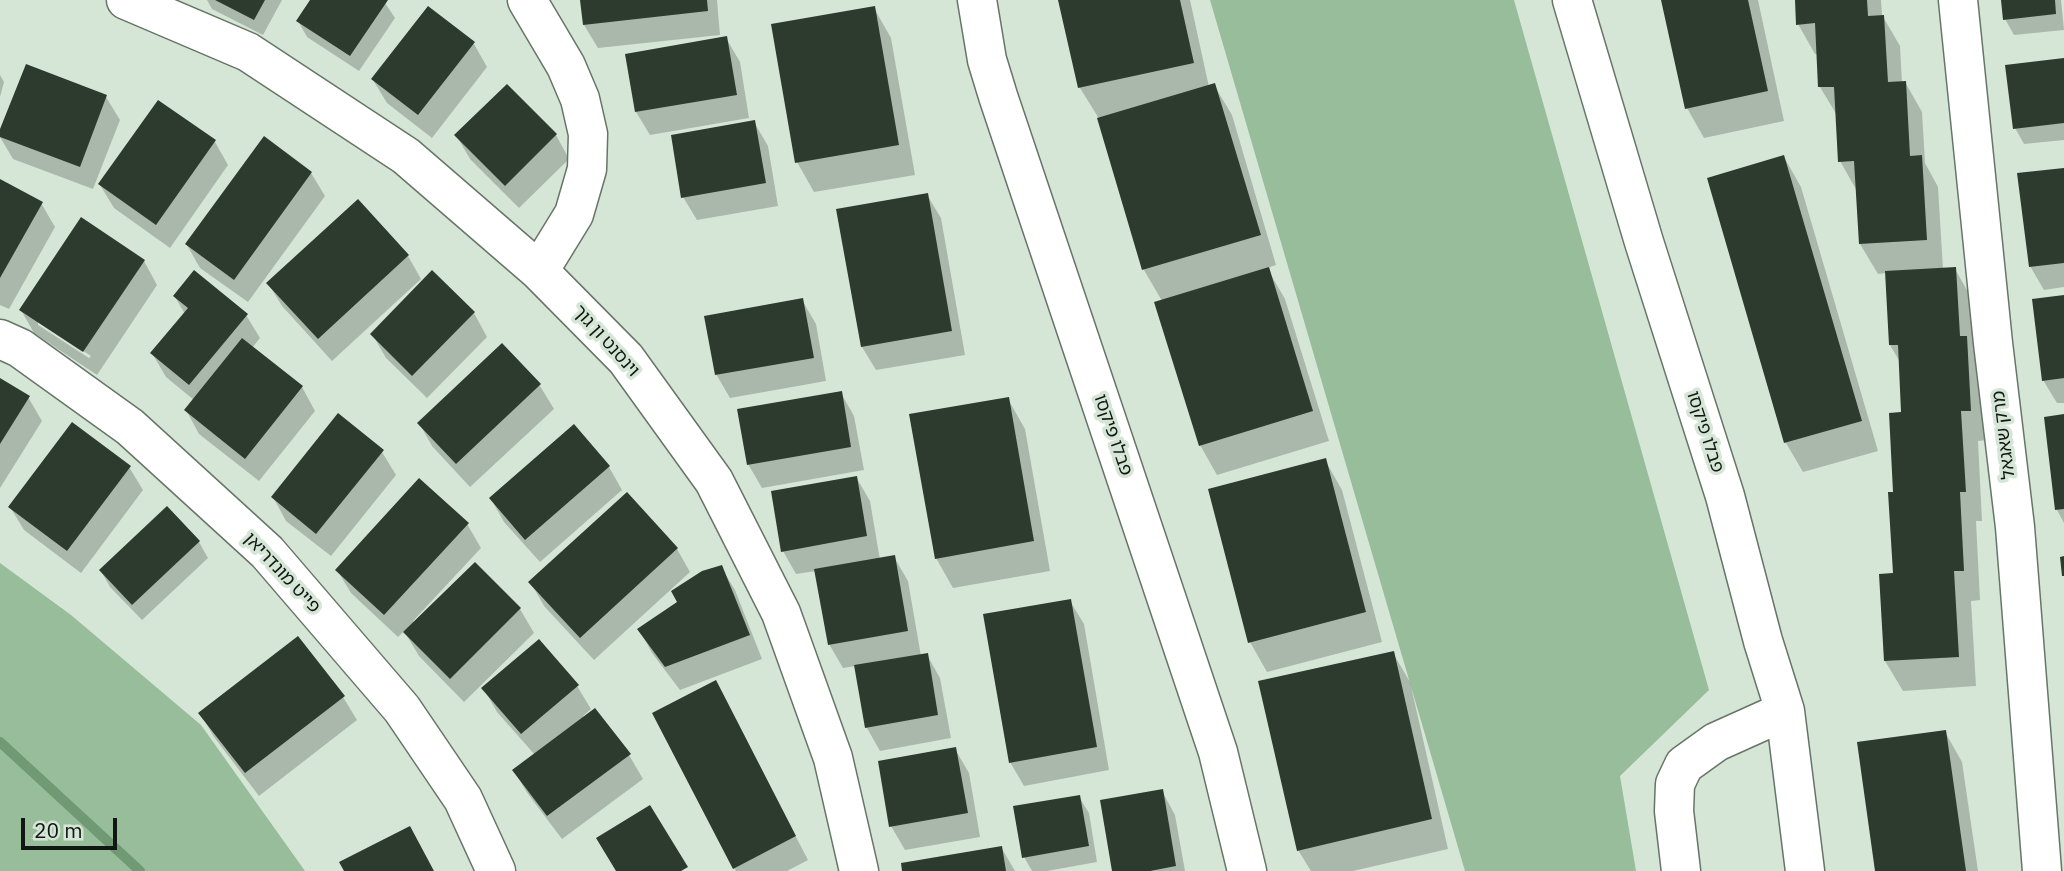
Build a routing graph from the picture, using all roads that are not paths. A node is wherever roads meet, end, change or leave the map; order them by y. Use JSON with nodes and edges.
{"nodes":[{"id":1,"x":126,"y":0,"type":"edge"},
{"id":2,"x":527,"y":0,"type":"edge"},
{"id":3,"x":976,"y":0,"type":"edge"},
{"id":4,"x":1572,"y":0,"type":"edge"},
{"id":5,"x":1958,"y":0,"type":"edge"},
{"id":6,"x":539,"y":271,"type":"junction"},
{"id":7,"x":0,"y":338,"type":"edge"},
{"id":8,"x":1785,"y":711,"type":"junction"},
{"id":9,"x":496,"y":871,"type":"edge"},
{"id":10,"x":859,"y":871,"type":"edge"},
{"id":11,"x":1247,"y":871,"type":"edge"},
{"id":12,"x":1681,"y":871,"type":"edge"},
{"id":13,"x":1805,"y":871,"type":"edge"},
{"id":14,"x":2042,"y":871,"type":"edge"}],
"edges":[{"from":1,"to":6,"type":"street","name":"וינסנט ון גוך"},
{"from":2,"to":6,"type":"street"},
{"from":3,"to":11,"type":"street","name":"פבלו פיקסו"},
{"from":4,"to":8,"type":"street","name":"פבלו פיקסו"},
{"from":5,"to":14,"type":"street","name":"מרק שאגאל"},
{"from":6,"to":10,"type":"street","name":"וינסנט ון גוך"},
{"from":7,"to":9,"type":"street","name":"פייט מונדריאן"},
{"from":8,"to":12,"type":"street"},
{"from":8,"to":13,"type":"street","name":"פבלו פיקסו"}]}
